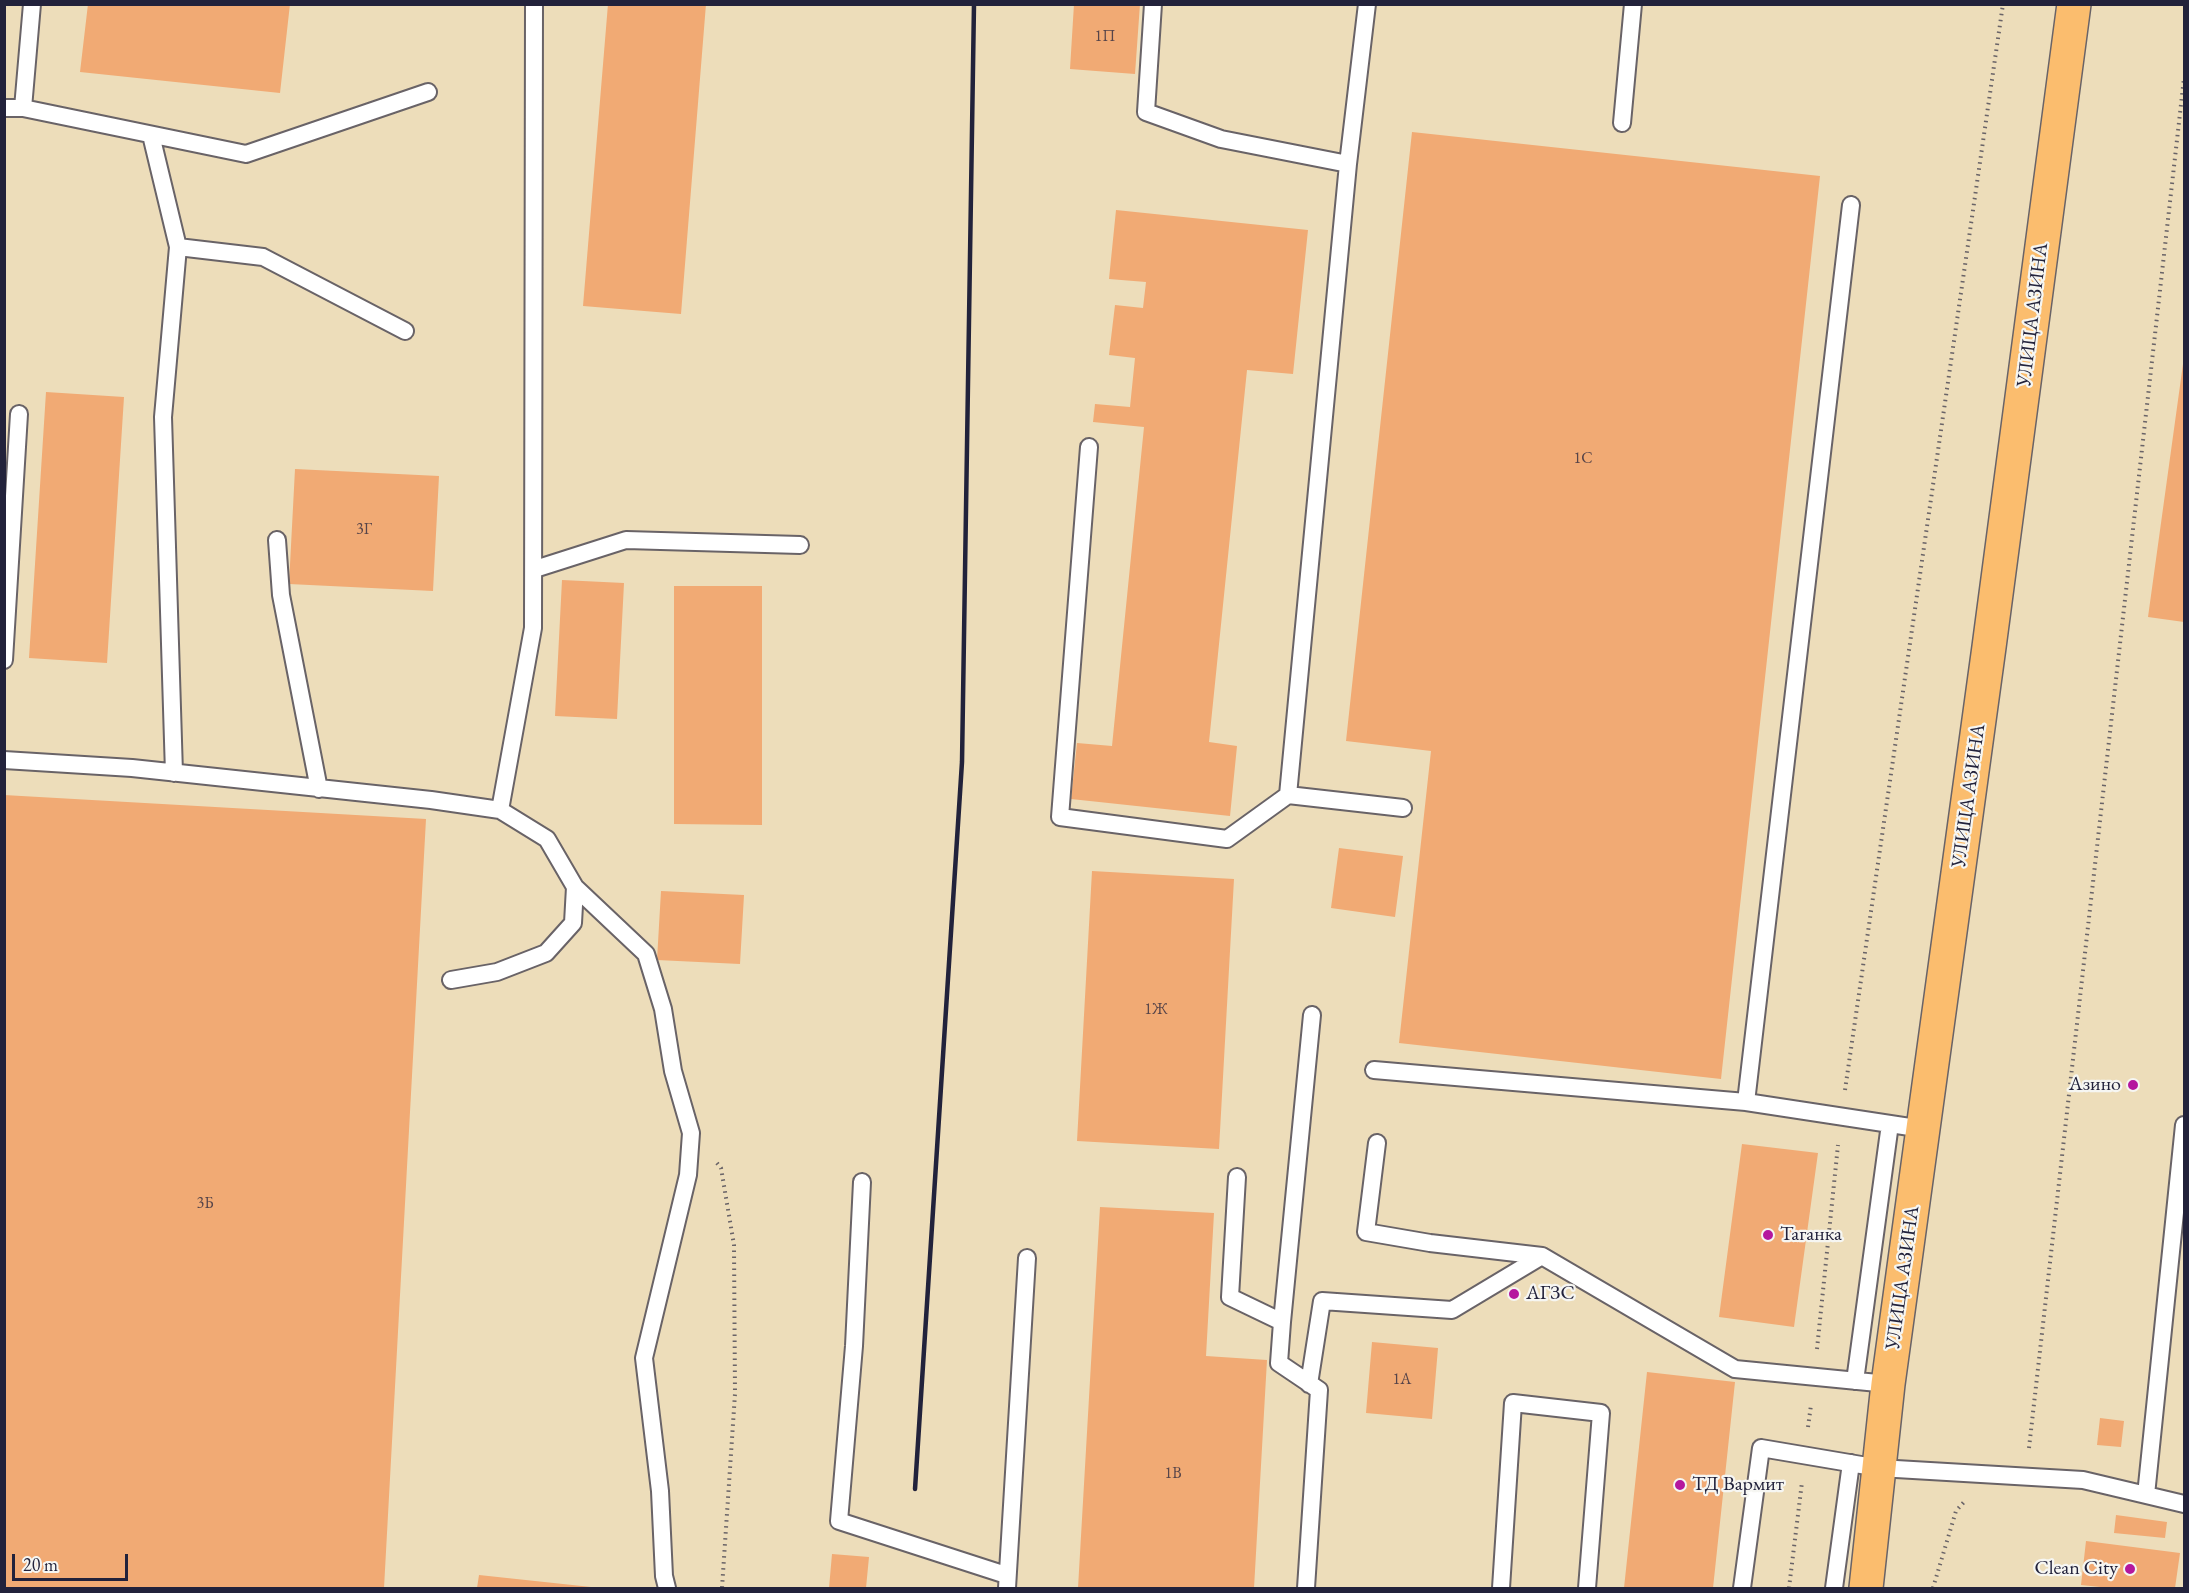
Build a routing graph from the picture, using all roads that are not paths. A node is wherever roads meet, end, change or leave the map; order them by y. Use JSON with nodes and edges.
{"nodes":[{"id":1,"x":32,"y":4,"type":"edge"},
{"id":2,"x":534,"y":4,"type":"edge"},
{"id":3,"x":1153,"y":4,"type":"edge"},
{"id":4,"x":1367,"y":4,"type":"edge"},
{"id":5,"x":1633,"y":4,"type":"edge"},
{"id":6,"x":2074,"y":4,"type":"edge"},
{"id":7,"x":428,"y":92,"type":"dead end"},
{"id":8,"x":4,"y":108,"type":"edge"},
{"id":9,"x":23,"y":108,"type":"junction"},
{"id":10,"x":1622,"y":123,"type":"dead end"},
{"id":11,"x":151,"y":135,"type":"junction"},
{"id":12,"x":1348,"y":164,"type":"junction"},
{"id":13,"x":1851,"y":205,"type":"dead end"},
{"id":14,"x":178,"y":247,"type":"junction"},
{"id":15,"x":405,"y":331,"type":"dead end"},
{"id":16,"x":19,"y":414,"type":"dead end"},
{"id":17,"x":1089,"y":447,"type":"dead end"},
{"id":18,"x":277,"y":540,"type":"dead end"},
{"id":19,"x":800,"y":545,"type":"dead end"},
{"id":20,"x":535,"y":569,"type":"junction"},
{"id":21,"x":4,"y":660,"type":"edge"},
{"id":22,"x":4,"y":759,"type":"edge"},
{"id":23,"x":174,"y":773,"type":"junction"},
{"id":24,"x":319,"y":789,"type":"junction"},
{"id":25,"x":1288,"y":795,"type":"junction"},
{"id":26,"x":1403,"y":808,"type":"dead end"},
{"id":27,"x":500,"y":810,"type":"junction"},
{"id":28,"x":575,"y":887,"type":"junction"},
{"id":29,"x":451,"y":980,"type":"dead end"},
{"id":30,"x":1312,"y":1015,"type":"dead end"},
{"id":31,"x":1374,"y":1070,"type":"dead end"},
{"id":32,"x":1746,"y":1102,"type":"junction"},
{"id":33,"x":1890,"y":1124,"type":"junction"},
{"id":34,"x":2184,"y":1125,"type":"edge"},
{"id":35,"x":1923,"y":1129,"type":"junction"},
{"id":36,"x":1377,"y":1143,"type":"dead end"},
{"id":37,"x":1237,"y":1177,"type":"dead end"},
{"id":38,"x":862,"y":1182,"type":"dead end"},
{"id":39,"x":1542,"y":1256,"type":"junction"},
{"id":40,"x":1027,"y":1258,"type":"dead end"},
{"id":41,"x":1282,"y":1322,"type":"junction"},
{"id":42,"x":1855,"y":1381,"type":"junction"},
{"id":43,"x":1309,"y":1384,"type":"junction"},
{"id":44,"x":1888,"y":1384,"type":"junction"},
{"id":45,"x":1865,"y":1466,"type":"junction"},
{"id":46,"x":2145,"y":1495,"type":"junction"},
{"id":47,"x":2184,"y":1504,"type":"edge"},
{"id":48,"x":1006,"y":1582,"type":"edge"},
{"id":49,"x":667,"y":1588,"type":"edge"},
{"id":50,"x":1306,"y":1588,"type":"edge"},
{"id":51,"x":1501,"y":1588,"type":"edge"},
{"id":52,"x":1587,"y":1588,"type":"edge"},
{"id":53,"x":1742,"y":1588,"type":"edge"},
{"id":54,"x":1834,"y":1588,"type":"edge"},
{"id":55,"x":1866,"y":1588,"type":"edge"}],
"edges":[{"from":1,"to":9,"type":"lane"},
{"from":2,"to":20,"type":"lane"},
{"from":3,"to":12,"type":"lane"},
{"from":4,"to":12,"type":"lane"},
{"from":5,"to":10,"type":"lane"},
{"from":6,"to":35,"type":"main road","name":"УЛИЦА АЗИНА"},
{"from":7,"to":11,"type":"lane"},
{"from":8,"to":9,"type":"lane"},
{"from":9,"to":11,"type":"lane"},
{"from":11,"to":14,"type":"lane"},
{"from":12,"to":25,"type":"lane"},
{"from":13,"to":32,"type":"lane"},
{"from":14,"to":15,"type":"lane"},
{"from":14,"to":23,"type":"lane"},
{"from":16,"to":21,"type":"lane"},
{"from":17,"to":25,"type":"lane"},
{"from":18,"to":24,"type":"lane"},
{"from":19,"to":20,"type":"lane"},
{"from":20,"to":27,"type":"lane"},
{"from":22,"to":23,"type":"lane"},
{"from":23,"to":24,"type":"lane"},
{"from":24,"to":27,"type":"lane"},
{"from":25,"to":26,"type":"lane"},
{"from":27,"to":28,"type":"lane"},
{"from":28,"to":29,"type":"lane"},
{"from":28,"to":49,"type":"lane"},
{"from":30,"to":41,"type":"lane"},
{"from":31,"to":32,"type":"lane"},
{"from":32,"to":33,"type":"lane"},
{"from":33,"to":35,"type":"lane"},
{"from":33,"to":42,"type":"lane"},
{"from":34,"to":46,"type":"lane"},
{"from":35,"to":44,"type":"main road","name":"УЛИЦА АЗИНА"},
{"from":36,"to":39,"type":"lane"},
{"from":37,"to":41,"type":"lane"},
{"from":38,"to":48,"type":"lane"},
{"from":39,"to":42,"type":"lane"},
{"from":39,"to":43,"type":"lane"},
{"from":40,"to":48,"type":"lane"},
{"from":41,"to":43,"type":"lane"},
{"from":42,"to":44,"type":"lane"},
{"from":43,"to":50,"type":"lane"},
{"from":44,"to":45,"type":"main road","name":"УЛИЦА АЗИНА"},
{"from":45,"to":46,"type":"lane"},
{"from":45,"to":53,"type":"lane"},
{"from":45,"to":54,"type":"lane"},
{"from":45,"to":55,"type":"main road","name":"УЛИЦА АЗИНА"},
{"from":46,"to":47,"type":"lane"},
{"from":51,"to":52,"type":"lane"}]}
